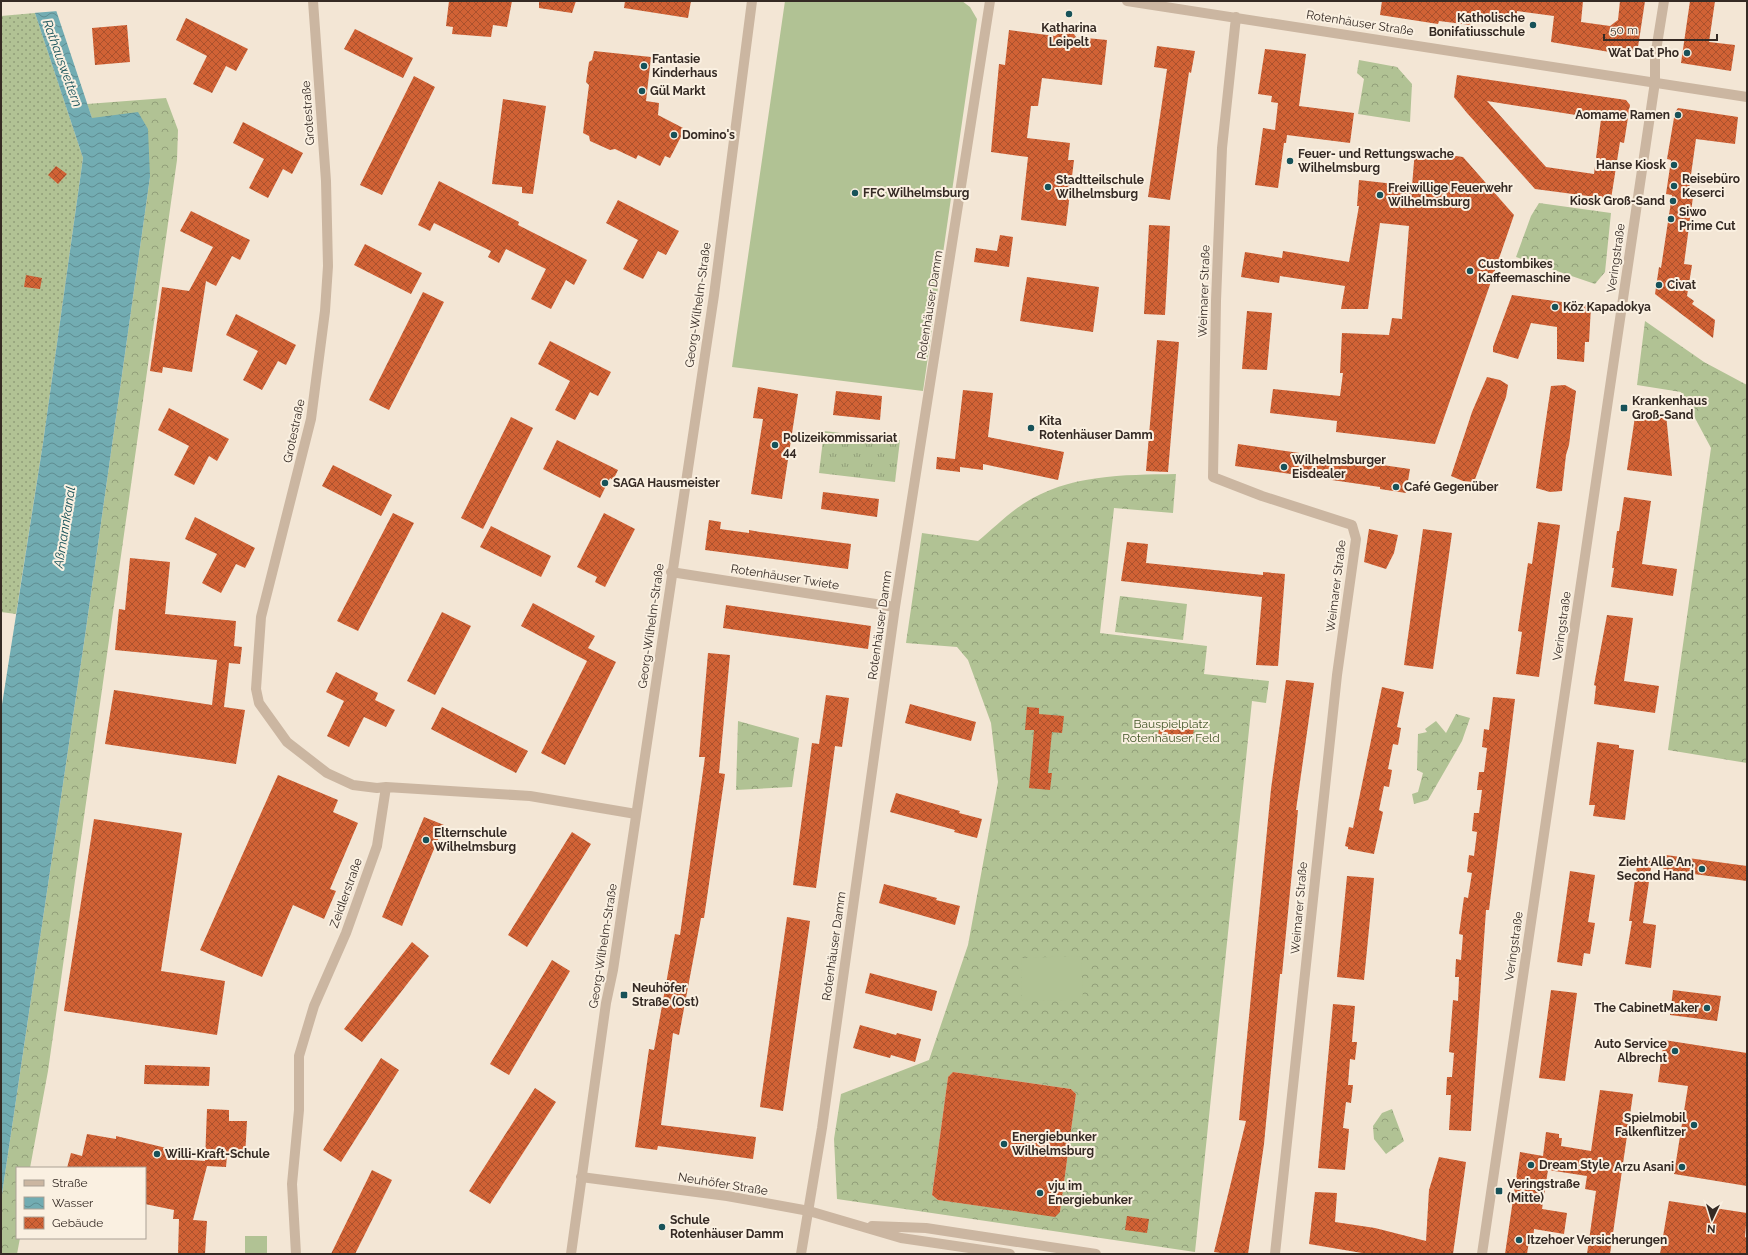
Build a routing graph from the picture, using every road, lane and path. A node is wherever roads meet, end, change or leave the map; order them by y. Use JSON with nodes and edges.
{"nodes":[{"id":1,"x":313,"y":1,"type":"edge"},
{"id":2,"x":752,"y":1,"type":"edge"},
{"id":3,"x":990,"y":1,"type":"edge"},
{"id":4,"x":1126,"y":1,"type":"edge"},
{"id":5,"x":1664,"y":1,"type":"edge"},
{"id":6,"x":1159,"y":4,"type":"edge"},
{"id":7,"x":1236,"y":18,"type":"junction"},
{"id":8,"x":1655,"y":82,"type":"junction"},
{"id":9,"x":1747,"y":97,"type":"edge"},
{"id":10,"x":671,"y":572,"type":"junction"},
{"id":11,"x":895,"y":607,"type":"junction"},
{"id":12,"x":386,"y":787,"type":"junction"},
{"id":13,"x":636,"y":814,"type":"junction"},
{"id":14,"x":581,"y":1177,"type":"junction"},
{"id":15,"x":809,"y":1211,"type":"junction"},
{"id":16,"x":859,"y":1226,"type":"junction"},
{"id":17,"x":296,"y":1254,"type":"edge"},
{"id":18,"x":571,"y":1254,"type":"edge"},
{"id":19,"x":801,"y":1254,"type":"edge"},
{"id":20,"x":1010,"y":1254,"type":"edge"},
{"id":21,"x":1096,"y":1254,"type":"edge"},
{"id":22,"x":1274,"y":1254,"type":"edge"},
{"id":23,"x":1482,"y":1254,"type":"edge"}],
"edges":[{"from":1,"to":12,"type":"street","name":"Grotestraße"},
{"from":2,"to":10,"type":"street","name":"Georg-Wilhelm-Straße"},
{"from":3,"to":11,"type":"street","name":"Rotenhäuser Damm"},
{"from":4,"to":6,"type":"street","name":"Rotenhäuser Straße"},
{"from":5,"to":8,"type":"street","name":"Veringstraße"},
{"from":6,"to":7,"type":"street","name":"Rotenhäuser Straße"},
{"from":7,"to":8,"type":"street","name":"Rotenhäuser Straße"},
{"from":7,"to":22,"type":"street","name":"Weimarer Straße"},
{"from":8,"to":9,"type":"street","name":"Rotenhäuser Straße"},
{"from":8,"to":23,"type":"street","name":"Veringstraße"},
{"from":10,"to":11,"type":"street","name":"Rotenhäuser Twiete"},
{"from":10,"to":13,"type":"street","name":"Georg-Wilhelm-Straße"},
{"from":11,"to":15,"type":"street","name":"Rotenhäuser Damm"},
{"from":12,"to":13,"type":"street"},
{"from":12,"to":17,"type":"street","name":"Zeidlerstraße"},
{"from":13,"to":14,"type":"street","name":"Georg-Wilhelm-Straße"},
{"from":14,"to":15,"type":"street","name":"Neuhöfer Straße"},
{"from":14,"to":18,"type":"street","name":"Georg-Wilhelm-Straße"},
{"from":15,"to":16,"type":"street","name":"Neuhöfer Straße"},
{"from":15,"to":19,"type":"street","name":"Rotenhäuser Damm"},
{"from":16,"to":20,"type":"street","name":"Neuhöfer Straße"},
{"from":16,"to":21,"type":"street","name":"Neuhöfer Straße"}]}
